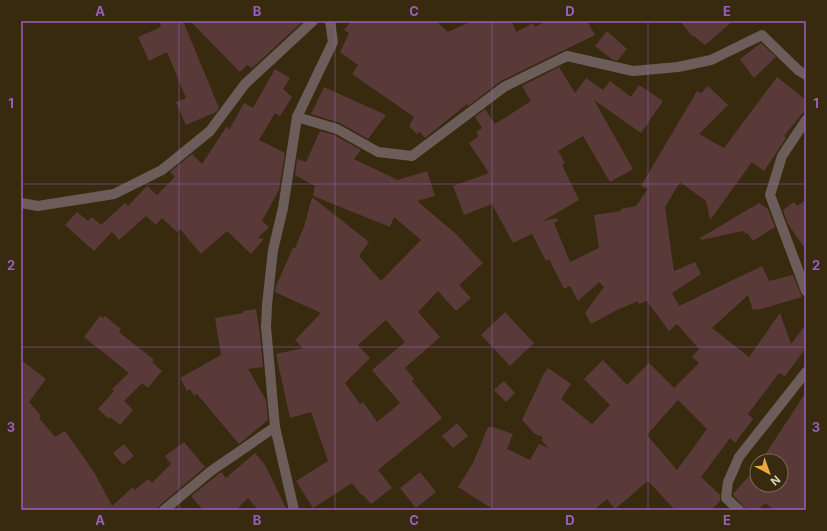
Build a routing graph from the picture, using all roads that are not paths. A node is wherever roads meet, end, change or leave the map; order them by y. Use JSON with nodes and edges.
{"nodes":[{"id":1,"x":314,"y":21,"type":"edge"},
{"id":2,"x":330,"y":21,"type":"edge"},
{"id":3,"x":806,"y":75,"type":"edge"},
{"id":4,"x":297,"y":117,"type":"junction"},
{"id":5,"x":806,"y":120,"type":"edge"},
{"id":6,"x":21,"y":204,"type":"edge"},
{"id":7,"x":806,"y":291,"type":"edge"},
{"id":8,"x":806,"y":372,"type":"edge"},
{"id":9,"x":276,"y":427,"type":"junction"},
{"id":10,"x":164,"y":510,"type":"edge"},
{"id":11,"x":294,"y":510,"type":"edge"},
{"id":12,"x":739,"y":510,"type":"edge"}],
"edges":[{"from":1,"to":6,"type":"street"},
{"from":2,"to":4,"type":"street"},
{"from":3,"to":4,"type":"street"},
{"from":4,"to":9,"type":"street"},
{"from":5,"to":7,"type":"street"},
{"from":8,"to":12,"type":"street"},
{"from":9,"to":10,"type":"street"},
{"from":9,"to":11,"type":"street"}]}
